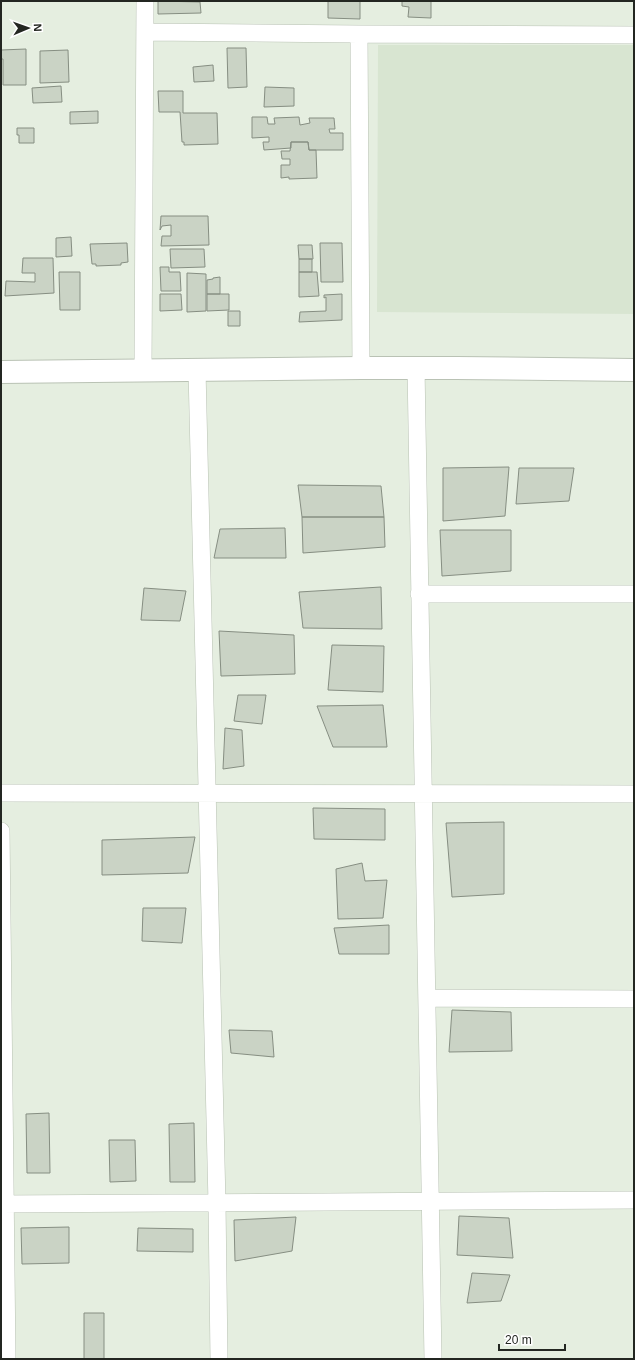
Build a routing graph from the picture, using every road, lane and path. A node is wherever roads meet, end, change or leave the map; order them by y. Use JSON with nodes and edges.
{"nodes":[{"id":1,"x":146,"y":1,"type":"edge"},
{"id":2,"x":146,"y":32,"type":"junction"},
{"id":3,"x":359,"y":34,"type":"junction"},
{"id":4,"x":634,"y":34,"type":"edge"},
{"id":5,"x":361,"y":368,"type":"junction"},
{"id":6,"x":416,"y":368,"type":"junction"},
{"id":7,"x":197,"y":370,"type":"junction"},
{"id":8,"x":634,"y":370,"type":"edge"},
{"id":9,"x":143,"y":371,"type":"junction"},
{"id":10,"x":1,"y":372,"type":"edge"},
{"id":11,"x":420,"y":594,"type":"junction"},
{"id":12,"x":634,"y":594,"type":"edge"},
{"id":13,"x":1,"y":793,"type":"edge"},
{"id":14,"x":206,"y":794,"type":"junction"},
{"id":15,"x":423,"y":794,"type":"junction"},
{"id":16,"x":634,"y":794,"type":"edge"},
{"id":17,"x":1,"y":831,"type":"edge"},
{"id":18,"x":2,"y":994,"type":"edge"},
{"id":19,"x":427,"y":998,"type":"junction"},
{"id":20,"x":634,"y":999,"type":"edge"},
{"id":21,"x":634,"y":1200,"type":"edge"},
{"id":22,"x":430,"y":1201,"type":"junction"},
{"id":23,"x":217,"y":1203,"type":"junction"},
{"id":24,"x":3,"y":1204,"type":"edge"},
{"id":25,"x":7,"y":1359,"type":"edge"},
{"id":26,"x":219,"y":1359,"type":"edge"},
{"id":27,"x":433,"y":1359,"type":"edge"}],
"edges":[{"from":1,"to":2,"type":"street"},
{"from":2,"to":3,"type":"street"},
{"from":2,"to":9,"type":"street"},
{"from":3,"to":4,"type":"street"},
{"from":3,"to":5,"type":"street"},
{"from":5,"to":6,"type":"street"},
{"from":5,"to":7,"type":"street"},
{"from":6,"to":8,"type":"street"},
{"from":6,"to":11,"type":"street"},
{"from":7,"to":9,"type":"street"},
{"from":7,"to":14,"type":"street"},
{"from":9,"to":10,"type":"street"},
{"from":11,"to":12,"type":"street"},
{"from":11,"to":15,"type":"street"},
{"from":13,"to":14,"type":"street"},
{"from":14,"to":15,"type":"street"},
{"from":14,"to":23,"type":"street"},
{"from":15,"to":16,"type":"street"},
{"from":15,"to":19,"type":"street"},
{"from":17,"to":18,"type":"street"},
{"from":18,"to":24,"type":"street"},
{"from":19,"to":20,"type":"street"},
{"from":19,"to":22,"type":"street"},
{"from":21,"to":22,"type":"street"},
{"from":22,"to":23,"type":"street"},
{"from":22,"to":27,"type":"street"},
{"from":23,"to":24,"type":"street"},
{"from":23,"to":26,"type":"street"},
{"from":24,"to":25,"type":"street"}]}
